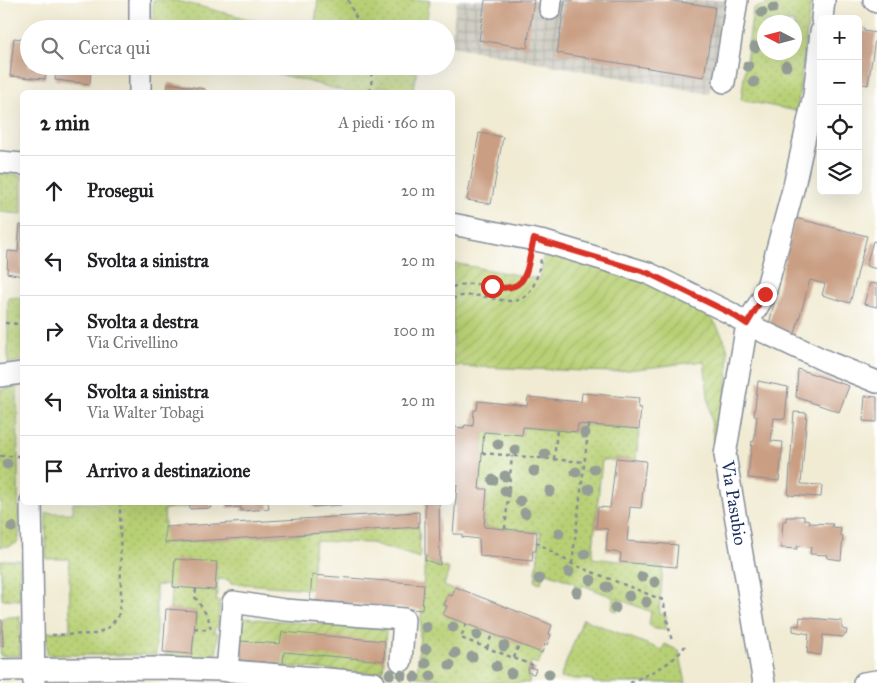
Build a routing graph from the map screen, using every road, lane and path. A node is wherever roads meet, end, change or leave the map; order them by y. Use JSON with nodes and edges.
{"nodes":[{"id":1,"x":140,"y":0,"type":"edge"},
{"id":2,"x":348,"y":0,"type":"edge"},
{"id":3,"x":737,"y":0,"type":"edge"},
{"id":4,"x":824,"y":0,"type":"edge"},
{"id":5,"x":822,"y":15,"type":"edge"},
{"id":6,"x":140,"y":20,"type":"edge"},
{"id":7,"x":358,"y":20,"type":"edge"},
{"id":8,"x":818,"y":60,"type":"edge"},
{"id":9,"x":140,"y":75,"type":"edge"},
{"id":10,"x":371,"y":75,"type":"edge"},
{"id":11,"x":724,"y":82,"type":"dead end"},
{"id":12,"x":140,"y":90,"type":"edge"},
{"id":13,"x":370,"y":90,"type":"edge"},
{"id":14,"x":0,"y":162,"type":"edge"},
{"id":15,"x":20,"y":164,"type":"edge"},
{"id":16,"x":455,"y":225,"type":"edge"},
{"id":17,"x":540,"y":241,"type":"junction"},
{"id":18,"x":455,"y":286,"type":"edge"},
{"id":19,"x":455,"y":299,"type":"edge"},
{"id":20,"x":5,"y":323,"type":"dead end"},
{"id":21,"x":20,"y":324,"type":"edge"},
{"id":22,"x":747,"y":324,"type":"junction"},
{"id":23,"x":20,"y":373,"type":"edge"},
{"id":24,"x":0,"y":376,"type":"edge"},
{"id":25,"x":877,"y":382,"type":"edge"},
{"id":26,"x":589,"y":425,"type":"dead end"},
{"id":27,"x":558,"y":430,"type":"dead end"},
{"id":28,"x":482,"y":453,"type":"dead end"},
{"id":29,"x":0,"y":456,"type":"edge"},
{"id":30,"x":20,"y":456,"type":"dead end"},
{"id":31,"x":512,"y":456,"type":"junction"},
{"id":32,"x":554,"y":459,"type":"junction"},
{"id":33,"x":585,"y":462,"type":"junction"},
{"id":34,"x":31,"y":505,"type":"edge"},
{"id":35,"x":120,"y":505,"type":"edge"},
{"id":36,"x":505,"y":529,"type":"dead end"},
{"id":37,"x":536,"y":542,"type":"dead end"},
{"id":38,"x":572,"y":564,"type":"junction"},
{"id":39,"x":196,"y":589,"type":"dead end"},
{"id":40,"x":466,"y":624,"type":"dead end"},
{"id":41,"x":194,"y":628,"type":"dead end"},
{"id":42,"x":492,"y":634,"type":"dead end"},
{"id":43,"x":49,"y":635,"type":"dead end"},
{"id":44,"x":672,"y":642,"type":"dead end"},
{"id":45,"x":519,"y":644,"type":"dead end"},
{"id":46,"x":685,"y":646,"type":"dead end"},
{"id":47,"x":488,"y":648,"type":"junction"},
{"id":48,"x":514,"y":658,"type":"junction"},
{"id":49,"x":401,"y":661,"type":"dead end"},
{"id":50,"x":532,"y":668,"type":"dead end"},
{"id":51,"x":0,"y":670,"type":"edge"},
{"id":52,"x":222,"y":675,"type":"edge"},
{"id":53,"x":34,"y":676,"type":"edge"},
{"id":54,"x":877,"y":681,"type":"edge"},
{"id":55,"x":374,"y":683,"type":"edge"},
{"id":56,"x":630,"y":683,"type":"edge"},
{"id":57,"x":764,"y":683,"type":"edge"},
{"id":58,"x":864,"y":683,"type":"edge"}],
"edges":[{"from":1,"to":6,"type":"street"},
{"from":2,"to":7,"type":"path"},
{"from":3,"to":11,"type":"street"},
{"from":4,"to":5,"type":"street"},
{"from":8,"to":22,"type":"street"},
{"from":9,"to":12,"type":"street"},
{"from":10,"to":13,"type":"path"},
{"from":14,"to":15,"type":"street"},
{"from":16,"to":17,"type":"street"},
{"from":17,"to":18,"type":"path"},
{"from":17,"to":19,"type":"path"},
{"from":17,"to":22,"type":"street"},
{"from":20,"to":21,"type":"path"},
{"from":22,"to":25,"type":"street"},
{"from":22,"to":57,"type":"street","name":"Via Pasubio"},
{"from":23,"to":24,"type":"street"},
{"from":26,"to":33,"type":"path"},
{"from":27,"to":32,"type":"path"},
{"from":28,"to":31,"type":"path"},
{"from":29,"to":30,"type":"path"},
{"from":31,"to":32,"type":"path"},
{"from":31,"to":36,"type":"path"},
{"from":32,"to":33,"type":"path"},
{"from":33,"to":38,"type":"path"},
{"from":34,"to":53,"type":"street"},
{"from":35,"to":43,"type":"path"},
{"from":37,"to":38,"type":"path"},
{"from":38,"to":44,"type":"path"},
{"from":39,"to":41,"type":"path"},
{"from":40,"to":47,"type":"path"},
{"from":42,"to":47,"type":"path"},
{"from":45,"to":48,"type":"path"},
{"from":46,"to":56,"type":"path"},
{"from":47,"to":48,"type":"path"},
{"from":48,"to":50,"type":"path"},
{"from":49,"to":52,"type":"street"},
{"from":51,"to":53,"type":"street"},
{"from":52,"to":53,"type":"street"},
{"from":52,"to":55,"type":"street"},
{"from":54,"to":58,"type":"street"}]}
